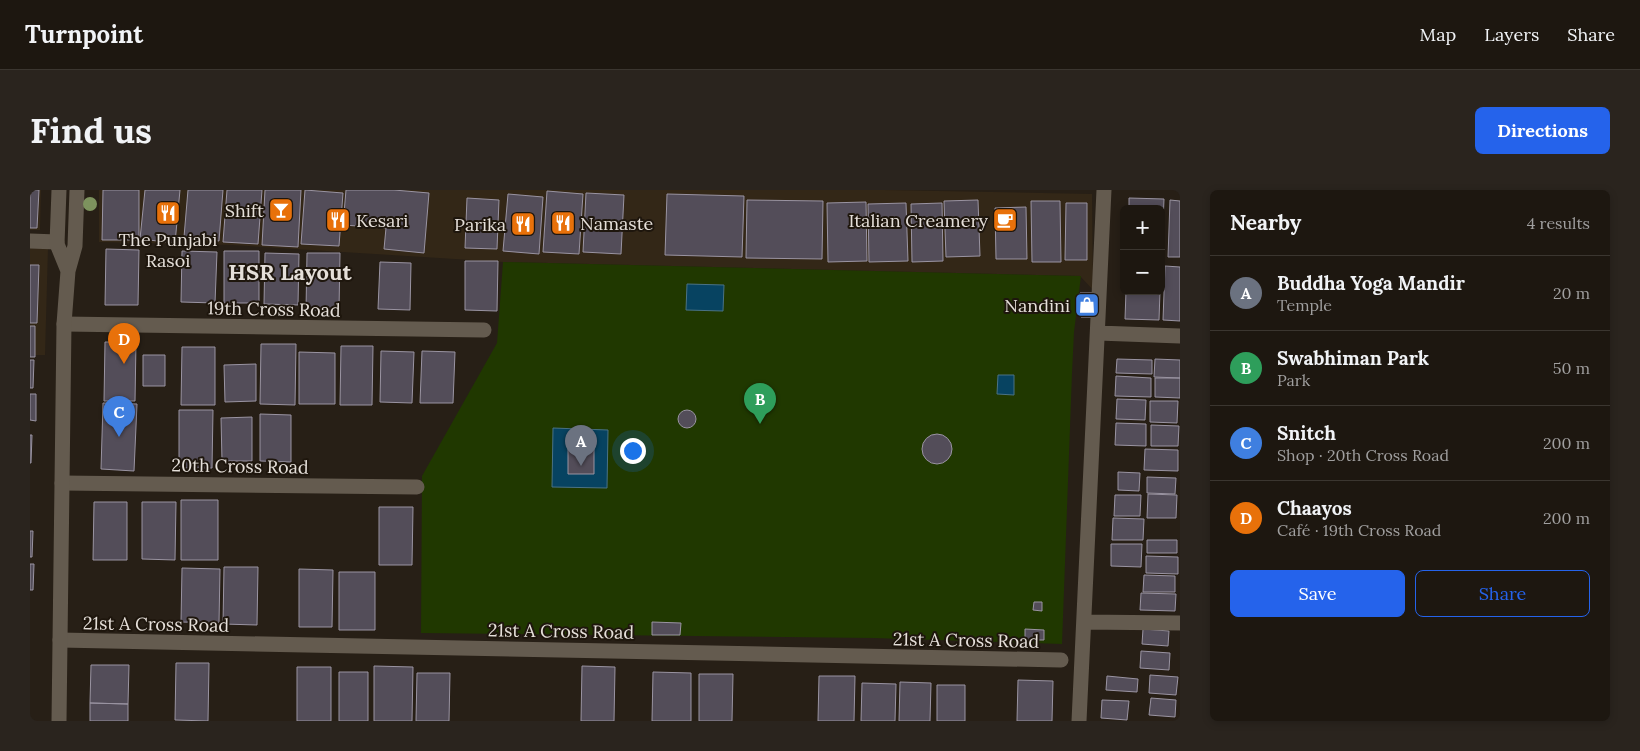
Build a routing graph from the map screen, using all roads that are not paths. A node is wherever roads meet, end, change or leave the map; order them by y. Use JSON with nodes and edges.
{"nodes":[{"id":1,"x":59,"y":190,"type":"edge"},
{"id":2,"x":77,"y":190,"type":"edge"},
{"id":3,"x":1104,"y":190,"type":"edge"},
{"id":4,"x":44,"y":241,"type":"edge"},
{"id":5,"x":68,"y":271,"type":"junction"},
{"id":6,"x":64,"y":324,"type":"junction"},
{"id":7,"x":484,"y":330,"type":"dead end"},
{"id":8,"x":1098,"y":332,"type":"junction"},
{"id":9,"x":1180,"y":336,"type":"edge"},
{"id":10,"x":62,"y":482,"type":"junction"},
{"id":11,"x":417,"y":487,"type":"dead end"},
{"id":12,"x":1084,"y":622,"type":"junction"},
{"id":13,"x":1180,"y":623,"type":"edge"},
{"id":14,"x":60,"y":640,"type":"junction"},
{"id":15,"x":1061,"y":660,"type":"dead end"},
{"id":16,"x":59,"y":721,"type":"edge"},
{"id":17,"x":1079,"y":721,"type":"edge"}],
"edges":[{"from":1,"to":4,"type":"street"},
{"from":2,"to":5,"type":"street"},
{"from":3,"to":8,"type":"street"},
{"from":4,"to":5,"type":"street"},
{"from":5,"to":6,"type":"street"},
{"from":6,"to":7,"type":"street","name":"19th Cross Road"},
{"from":6,"to":10,"type":"street"},
{"from":8,"to":9,"type":"street"},
{"from":8,"to":12,"type":"street"},
{"from":10,"to":11,"type":"street","name":"20th Cross Road"},
{"from":10,"to":14,"type":"street"},
{"from":12,"to":13,"type":"street"},
{"from":12,"to":17,"type":"street"},
{"from":14,"to":15,"type":"street","name":"21st A Cross Road"},
{"from":14,"to":16,"type":"street"}]}
